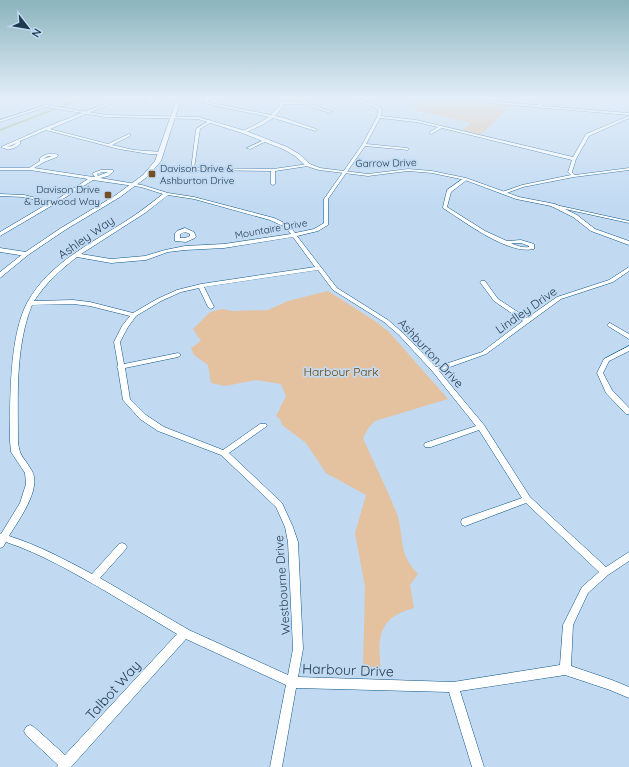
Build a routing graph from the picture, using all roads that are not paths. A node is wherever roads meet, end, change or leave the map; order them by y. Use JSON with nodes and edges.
{"nodes":[{"id":1,"x":35,"y":133,"type":"edge"},
{"id":2,"x":63,"y":133,"type":"edge"},
{"id":3,"x":165,"y":133,"type":"edge"},
{"id":4,"x":197,"y":133,"type":"edge"},
{"id":5,"x":246,"y":133,"type":"edge"},
{"id":6,"x":371,"y":133,"type":"edge"},
{"id":7,"x":462,"y":133,"type":"edge"},
{"id":8,"x":592,"y":133,"type":"edge"},
{"id":9,"x":129,"y":135,"type":"dead end"},
{"id":10,"x":267,"y":140,"type":"junction"},
{"id":11,"x":17,"y":141,"type":"dead end"},
{"id":12,"x":109,"y":145,"type":"junction"},
{"id":13,"x":364,"y":145,"type":"junction"},
{"id":14,"x":248,"y":148,"type":"dead end"},
{"id":15,"x":407,"y":149,"type":"dead end"},
{"id":16,"x":159,"y":153,"type":"junction"},
{"id":17,"x":574,"y":159,"type":"junction"},
{"id":18,"x":43,"y":161,"type":"dead end"},
{"id":19,"x":308,"y":165,"type":"junction"},
{"id":20,"x":0,"y":169,"type":"edge"},
{"id":21,"x":30,"y":169,"type":"junction"},
{"id":22,"x":629,"y":169,"type":"edge"},
{"id":23,"x":273,"y":170,"type":"junction"},
{"id":24,"x":344,"y":172,"type":"junction"},
{"id":25,"x":574,"y":176,"type":"junction"},
{"id":26,"x":97,"y":177,"type":"dead end"},
{"id":27,"x":91,"y":179,"type":"junction"},
{"id":28,"x":466,"y":179,"type":"junction"},
{"id":29,"x":273,"y":184,"type":"dead end"},
{"id":30,"x":132,"y":185,"type":"junction"},
{"id":31,"x":504,"y":193,"type":"junction"},
{"id":32,"x":168,"y":194,"type":"junction"},
{"id":33,"x":0,"y":195,"type":"edge"},
{"id":34,"x":53,"y":203,"type":"junction"},
{"id":35,"x":553,"y":206,"type":"junction"},
{"id":36,"x":629,"y":222,"type":"edge"},
{"id":37,"x":0,"y":234,"type":"edge"},
{"id":38,"x":295,"y":235,"type":"junction"},
{"id":39,"x":186,"y":240,"type":"dead end"},
{"id":40,"x":508,"y":242,"type":"dead end"},
{"id":41,"x":629,"y":243,"type":"edge"},
{"id":42,"x":186,"y":248,"type":"junction"},
{"id":43,"x":0,"y":250,"type":"edge"},
{"id":44,"x":19,"y":252,"type":"junction"},
{"id":45,"x":26,"y":254,"type":"junction"},
{"id":46,"x":75,"y":255,"type":"junction"},
{"id":47,"x":0,"y":268,"type":"edge"},
{"id":48,"x":320,"y":268,"type":"junction"},
{"id":49,"x":629,"y":268,"type":"edge"},
{"id":50,"x":0,"y":276,"type":"edge"},
{"id":51,"x":483,"y":282,"type":"dead end"},
{"id":52,"x":201,"y":286,"type":"junction"},
{"id":53,"x":30,"y":303,"type":"junction"},
{"id":54,"x":211,"y":307,"type":"dead end"},
{"id":55,"x":134,"y":315,"type":"junction"},
{"id":56,"x":527,"y":321,"type":"junction"},
{"id":57,"x":610,"y":325,"type":"dead end"},
{"id":58,"x":629,"y":338,"type":"edge"},
{"id":59,"x":629,"y":348,"type":"edge"},
{"id":60,"x":178,"y":355,"type":"dead end"},
{"id":61,"x":120,"y":367,"type":"junction"},
{"id":62,"x":435,"y":370,"type":"junction"},
{"id":63,"x":629,"y":412,"type":"edge"},
{"id":64,"x":263,"y":426,"type":"dead end"},
{"id":65,"x":481,"y":427,"type":"junction"},
{"id":66,"x":428,"y":445,"type":"dead end"},
{"id":67,"x":224,"y":453,"type":"junction"},
{"id":68,"x":527,"y":499,"type":"junction"},
{"id":69,"x":465,"y":522,"type":"dead end"},
{"id":70,"x":1,"y":539,"type":"edge"},
{"id":71,"x":122,"y":547,"type":"dead end"},
{"id":72,"x":629,"y":556,"type":"edge"},
{"id":73,"x":605,"y":572,"type":"junction"},
{"id":74,"x":93,"y":579,"type":"junction"},
{"id":75,"x":185,"y":634,"type":"junction"},
{"id":76,"x":565,"y":670,"type":"junction"},
{"id":77,"x":292,"y":682,"type":"junction"},
{"id":78,"x":453,"y":687,"type":"junction"},
{"id":79,"x":629,"y":693,"type":"edge"},
{"id":80,"x":30,"y":731,"type":"dead end"},
{"id":81,"x":64,"y":765,"type":"edge"},
{"id":82,"x":276,"y":767,"type":"edge"},
{"id":83,"x":478,"y":767,"type":"edge"}],
"edges":[{"from":1,"to":11,"type":"street"},
{"from":2,"to":12,"type":"street"},
{"from":3,"to":16,"type":"main road"},
{"from":4,"to":23,"type":"street"},
{"from":5,"to":10,"type":"street","name":"Garrow Drive"},
{"from":6,"to":13,"type":"street","name":"Mountaire Drive"},
{"from":7,"to":17,"type":"street"},
{"from":8,"to":17,"type":"street"},
{"from":9,"to":12,"type":"street"},
{"from":10,"to":14,"type":"street"},
{"from":10,"to":19,"type":"street","name":"Garrow Drive"},
{"from":12,"to":16,"type":"street"},
{"from":13,"to":15,"type":"street"},
{"from":13,"to":24,"type":"street","name":"Mountaire Drive"},
{"from":16,"to":30,"type":"main road"},
{"from":17,"to":25,"type":"street"},
{"from":18,"to":21,"type":"street"},
{"from":19,"to":23,"type":"street"},
{"from":19,"to":24,"type":"street","name":"Garrow Drive"},
{"from":20,"to":21,"type":"street","name":"Ashburton Drive"},
{"from":21,"to":27,"type":"street","name":"Ashburton Drive"},
{"from":22,"to":25,"type":"street"},
{"from":23,"to":29,"type":"street"},
{"from":24,"to":28,"type":"street","name":"Garrow Drive"},
{"from":24,"to":38,"type":"street","name":"Mountaire Drive"},
{"from":25,"to":31,"type":"street"},
{"from":26,"to":27,"type":"street"},
{"from":27,"to":30,"type":"street","name":"Ashburton Drive"},
{"from":27,"to":34,"type":"street"},
{"from":28,"to":31,"type":"street","name":"Garrow Drive"},
{"from":28,"to":40,"type":"street"},
{"from":30,"to":32,"type":"street","name":"Ashburton Drive"},
{"from":30,"to":44,"type":"main road"},
{"from":30,"to":45,"type":"main road"},
{"from":31,"to":35,"type":"street","name":"Garrow Drive"},
{"from":32,"to":38,"type":"street","name":"Ashburton Drive"},
{"from":32,"to":46,"type":"street","name":"Ashley Way"},
{"from":33,"to":34,"type":"street"},
{"from":34,"to":37,"type":"street"},
{"from":35,"to":36,"type":"street"},
{"from":35,"to":41,"type":"street","name":"Garrow Drive"},
{"from":38,"to":42,"type":"street","name":"Mountaire Drive"},
{"from":38,"to":48,"type":"street","name":"Ashburton Drive"},
{"from":39,"to":42,"type":"street"},
{"from":42,"to":46,"type":"street","name":"Mountaire Drive"},
{"from":43,"to":44,"type":"street"},
{"from":44,"to":45,"type":"street"},
{"from":44,"to":47,"type":"main road"},
{"from":45,"to":50,"type":"main road"},
{"from":46,"to":53,"type":"street","name":"Ashley Way"},
{"from":48,"to":52,"type":"street","name":"Westbourne Drive"},
{"from":48,"to":62,"type":"street","name":"Ashburton Drive"},
{"from":49,"to":56,"type":"street","name":"Lindley Drive"},
{"from":51,"to":56,"type":"street"},
{"from":52,"to":54,"type":"street"},
{"from":52,"to":55,"type":"street","name":"Westbourne Drive"},
{"from":53,"to":55,"type":"street"},
{"from":53,"to":70,"type":"street","name":"Ashley Way"},
{"from":55,"to":61,"type":"street","name":"Westbourne Drive"},
{"from":56,"to":62,"type":"street","name":"Lindley Drive"},
{"from":57,"to":58,"type":"street"},
{"from":59,"to":63,"type":"street"},
{"from":60,"to":61,"type":"street"},
{"from":61,"to":67,"type":"street","name":"Westbourne Drive"},
{"from":62,"to":65,"type":"street","name":"Ashburton Drive"},
{"from":64,"to":67,"type":"street"},
{"from":65,"to":66,"type":"street"},
{"from":65,"to":68,"type":"street","name":"Ashburton Drive"},
{"from":67,"to":77,"type":"street","name":"Westbourne Drive"},
{"from":68,"to":69,"type":"street"},
{"from":68,"to":73,"type":"street","name":"Ashburton Drive"},
{"from":70,"to":74,"type":"street","name":"Harbour Drive"},
{"from":71,"to":74,"type":"street"},
{"from":72,"to":73,"type":"street"},
{"from":73,"to":76,"type":"street"},
{"from":74,"to":75,"type":"street","name":"Harbour Drive"},
{"from":75,"to":77,"type":"street","name":"Harbour Drive"},
{"from":75,"to":81,"type":"street","name":"Talbot Way"},
{"from":76,"to":78,"type":"street","name":"Harbour Drive"},
{"from":76,"to":79,"type":"street","name":"Harbour Drive"},
{"from":77,"to":78,"type":"street","name":"Harbour Drive"},
{"from":77,"to":82,"type":"street","name":"Westbourne Drive"},
{"from":78,"to":83,"type":"street"},
{"from":80,"to":81,"type":"street"}]}
